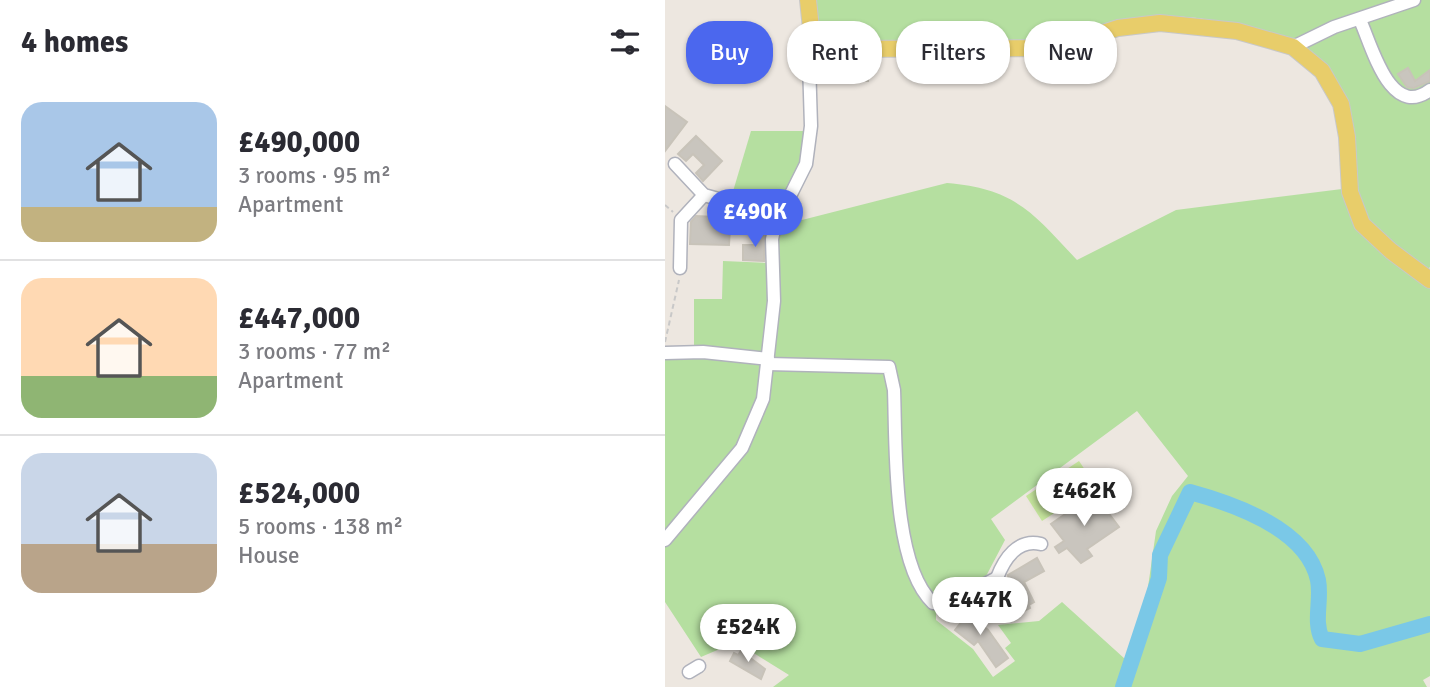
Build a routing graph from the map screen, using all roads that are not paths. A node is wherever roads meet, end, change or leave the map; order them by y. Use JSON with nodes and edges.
{"nodes":[{"id":1,"x":808,"y":0,"type":"edge"},
{"id":2,"x":1414,"y":0,"type":"edge"},
{"id":3,"x":1360,"y":20,"type":"junction"},
{"id":4,"x":809,"y":21,"type":"edge"},
{"id":5,"x":1293,"y":47,"type":"junction"},
{"id":6,"x":882,"y":49,"type":"edge"},
{"id":7,"x":810,"y":84,"type":"edge"},
{"id":8,"x":1427,"y":96,"type":"edge"},
{"id":9,"x":675,"y":164,"type":"dead end"},
{"id":10,"x":704,"y":195,"type":"junction"},
{"id":11,"x":734,"y":221,"type":"dead end"},
{"id":12,"x":777,"y":221,"type":"junction"},
{"id":13,"x":680,"y":268,"type":"road end"},
{"id":14,"x":1430,"y":280,"type":"edge"},
{"id":15,"x":665,"y":353,"type":"edge"},
{"id":16,"x":768,"y":361,"type":"junction"},
{"id":17,"x":665,"y":540,"type":"edge"},
{"id":18,"x":1041,"y":544,"type":"dead end"},
{"id":19,"x":997,"y":578,"type":"junction"},
{"id":20,"x":1008,"y":598,"type":"dead end"}],
"edges":[{"from":1,"to":4,"type":"main road"},
{"from":2,"to":3,"type":"street"},
{"from":3,"to":5,"type":"street"},
{"from":3,"to":8,"type":"street"},
{"from":5,"to":6,"type":"main road"},
{"from":5,"to":14,"type":"main road"},
{"from":7,"to":12,"type":"street"},
{"from":9,"to":10,"type":"street"},
{"from":10,"to":12,"type":"street"},
{"from":10,"to":13,"type":"street"},
{"from":11,"to":12,"type":"street"},
{"from":12,"to":16,"type":"street"},
{"from":15,"to":16,"type":"street"},
{"from":16,"to":17,"type":"street"},
{"from":16,"to":19,"type":"street"},
{"from":18,"to":19,"type":"street"},
{"from":19,"to":20,"type":"street"}]}
